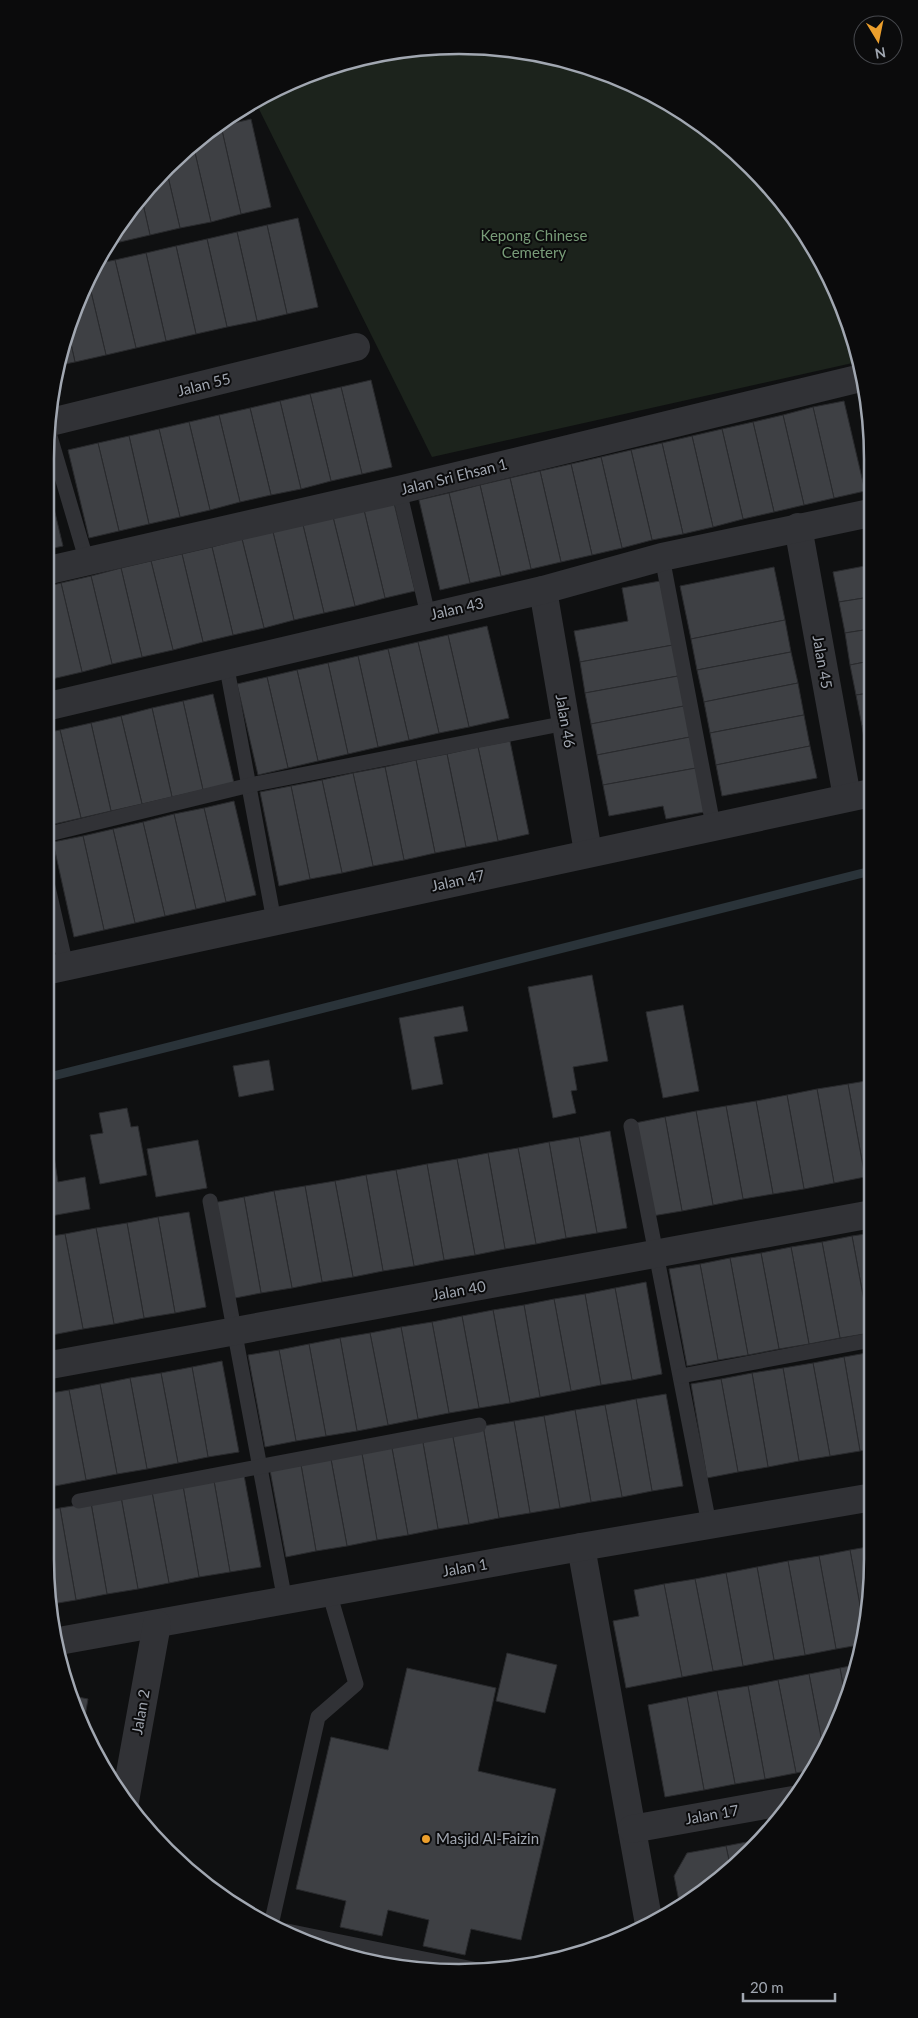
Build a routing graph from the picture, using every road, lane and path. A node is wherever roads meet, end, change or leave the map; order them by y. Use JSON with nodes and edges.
{"nodes":[{"id":1,"x":356,"y":347,"type":"dead end"},
{"id":2,"x":856,"y":379,"type":"edge"},
{"id":3,"x":56,"y":421,"type":"edge"},
{"id":4,"x":54,"y":451,"type":"edge"},
{"id":5,"x":399,"y":490,"type":"junction"},
{"id":6,"x":864,"y":514,"type":"edge"},
{"id":7,"x":798,"y":527,"type":"junction"},
{"id":8,"x":662,"y":557,"type":"junction"},
{"id":9,"x":86,"y":562,"type":"junction"},
{"id":10,"x":54,"y":569,"type":"edge"},
{"id":11,"x":543,"y":590,"type":"junction"},
{"id":12,"x":428,"y":615,"type":"junction"},
{"id":13,"x":226,"y":663,"type":"junction"},
{"id":14,"x":54,"y":705,"type":"edge"},
{"id":15,"x":566,"y":723,"type":"junction"},
{"id":16,"x":250,"y":785,"type":"junction"},
{"id":17,"x":859,"y":795,"type":"edge"},
{"id":18,"x":714,"y":825,"type":"junction"},
{"id":19,"x":54,"y":834,"type":"edge"},
{"id":20,"x":588,"y":852,"type":"junction"},
{"id":21,"x":274,"y":921,"type":"junction"},
{"id":22,"x":55,"y":968,"type":"edge"},
{"id":23,"x":631,"y":1126,"type":"dead end"},
{"id":24,"x":210,"y":1201,"type":"dead end"},
{"id":25,"x":864,"y":1215,"type":"edge"},
{"id":26,"x":657,"y":1254,"type":"junction"},
{"id":27,"x":235,"y":1332,"type":"junction"},
{"id":28,"x":864,"y":1342,"type":"edge"},
{"id":29,"x":54,"y":1364,"type":"edge"},
{"id":30,"x":681,"y":1376,"type":"junction"},
{"id":31,"x":479,"y":1425,"type":"dead end"},
{"id":32,"x":260,"y":1465,"type":"junction"},
{"id":33,"x":864,"y":1498,"type":"edge"},
{"id":34,"x":79,"y":1501,"type":"dead end"},
{"id":35,"x":709,"y":1524,"type":"junction"},
{"id":36,"x":581,"y":1546,"type":"junction"},
{"id":37,"x":329,"y":1592,"type":"junction"},
{"id":38,"x":285,"y":1601,"type":"junction"},
{"id":39,"x":157,"y":1624,"type":"junction"},
{"id":40,"x":63,"y":1640,"type":"edge"},
{"id":41,"x":127,"y":1791,"type":"edge"},
{"id":42,"x":784,"y":1802,"type":"edge"},
{"id":43,"x":632,"y":1829,"type":"junction"},
{"id":44,"x":648,"y":1917,"type":"edge"},
{"id":45,"x":271,"y":1918,"type":"edge"},
{"id":46,"x":316,"y":1938,"type":"edge"},
{"id":47,"x":445,"y":1963,"type":"edge"}],
"edges":[{"from":1,"to":3,"type":"street","name":"Jalan 55"},
{"from":2,"to":5,"type":"street","name":"Jalan Sri Ehsan 1"},
{"from":4,"to":9,"type":"lane"},
{"from":5,"to":9,"type":"street","name":"Jalan Sri Ehsan 1"},
{"from":5,"to":12,"type":"lane"},
{"from":6,"to":7,"type":"street","name":"Jalan 43"},
{"from":7,"to":8,"type":"street","name":"Jalan 43"},
{"from":7,"to":17,"type":"street","name":"Jalan 45"},
{"from":8,"to":11,"type":"street","name":"Jalan 43"},
{"from":8,"to":18,"type":"lane"},
{"from":9,"to":10,"type":"street","name":"Jalan Sri Ehsan 1"},
{"from":11,"to":12,"type":"street","name":"Jalan 43"},
{"from":11,"to":15,"type":"street","name":"Jalan 46"},
{"from":12,"to":13,"type":"street","name":"Jalan 43"},
{"from":13,"to":14,"type":"street","name":"Jalan 43"},
{"from":13,"to":16,"type":"lane"},
{"from":15,"to":16,"type":"lane"},
{"from":15,"to":20,"type":"street","name":"Jalan 46"},
{"from":16,"to":19,"type":"lane"},
{"from":16,"to":21,"type":"lane"},
{"from":17,"to":18,"type":"street","name":"Jalan 47"},
{"from":18,"to":20,"type":"street","name":"Jalan 47"},
{"from":20,"to":21,"type":"street","name":"Jalan 47"},
{"from":21,"to":22,"type":"street","name":"Jalan 47"},
{"from":23,"to":26,"type":"lane"},
{"from":24,"to":27,"type":"lane"},
{"from":25,"to":26,"type":"street","name":"Jalan 40"},
{"from":26,"to":27,"type":"street","name":"Jalan 40"},
{"from":26,"to":30,"type":"lane"},
{"from":27,"to":29,"type":"street","name":"Jalan 40"},
{"from":27,"to":32,"type":"lane"},
{"from":28,"to":30,"type":"lane"},
{"from":30,"to":35,"type":"lane"},
{"from":31,"to":32,"type":"lane"},
{"from":32,"to":34,"type":"lane"},
{"from":32,"to":38,"type":"lane"},
{"from":33,"to":35,"type":"street","name":"Jalan 1"},
{"from":35,"to":36,"type":"street","name":"Jalan 1"},
{"from":36,"to":37,"type":"street","name":"Jalan 1"},
{"from":36,"to":43,"type":"street"},
{"from":37,"to":38,"type":"street","name":"Jalan 1"},
{"from":37,"to":45,"type":"lane"},
{"from":38,"to":39,"type":"street","name":"Jalan 1"},
{"from":39,"to":40,"type":"street","name":"Jalan 1"},
{"from":39,"to":41,"type":"street","name":"Jalan 2"},
{"from":42,"to":43,"type":"street","name":"Jalan 17"},
{"from":43,"to":44,"type":"street"},
{"from":46,"to":47,"type":"lane"}]}
